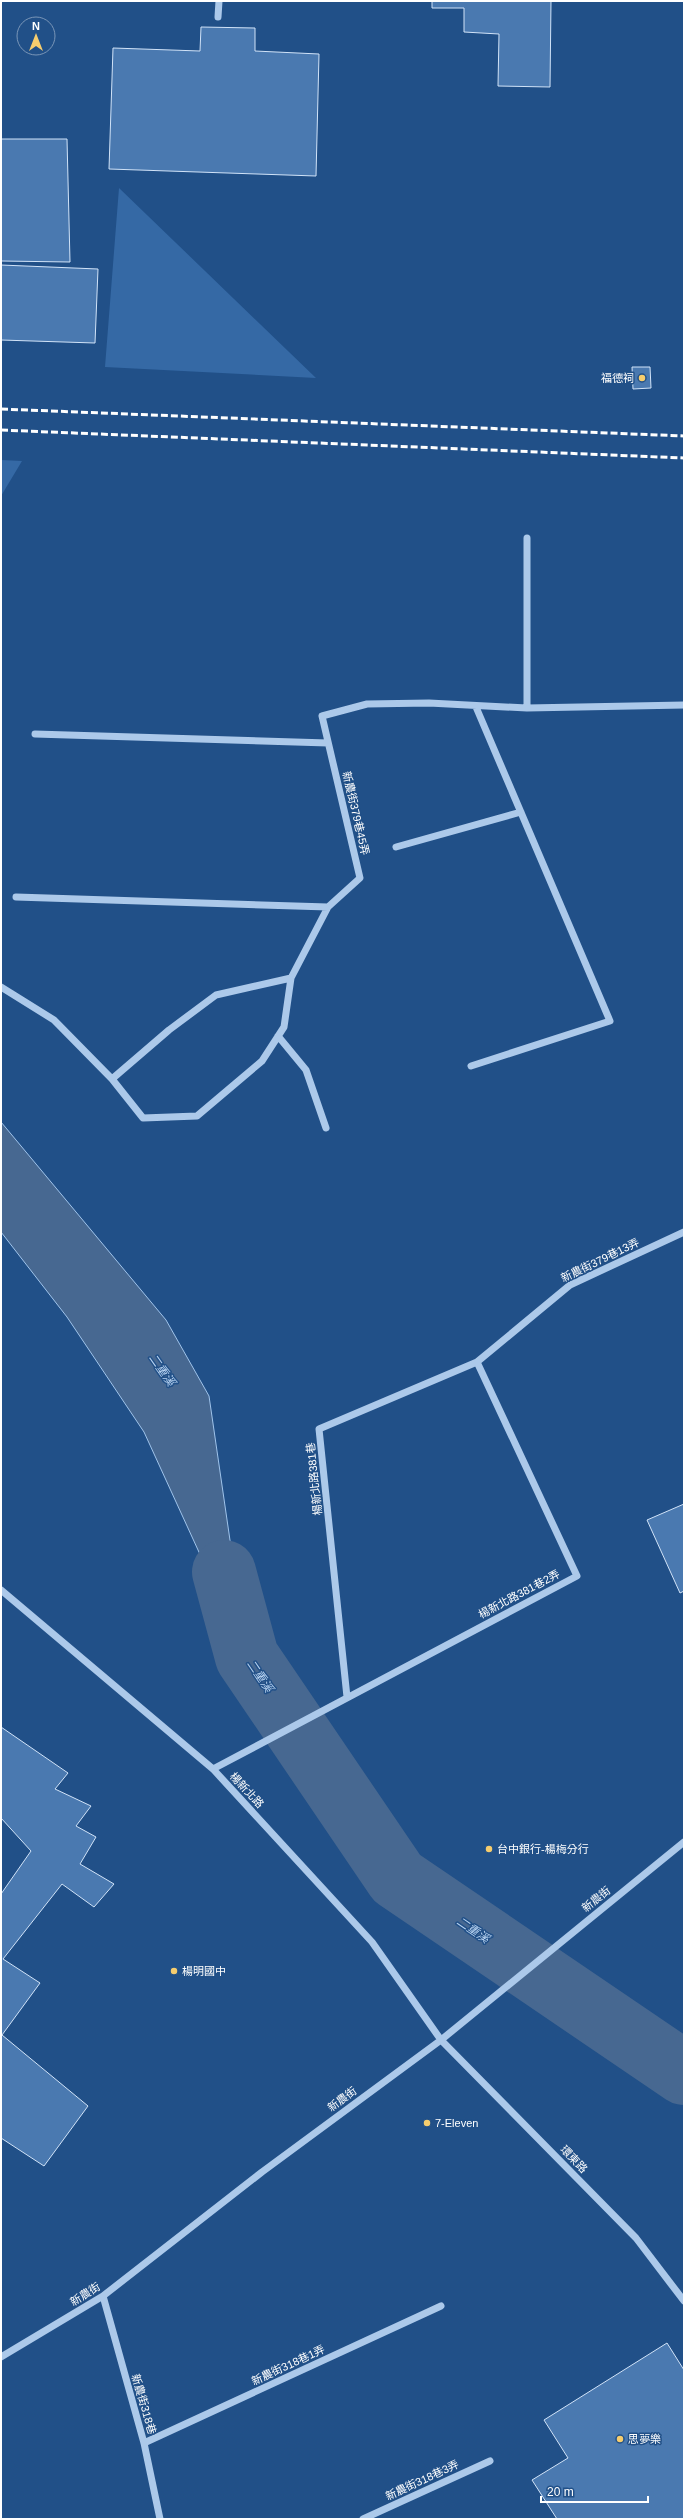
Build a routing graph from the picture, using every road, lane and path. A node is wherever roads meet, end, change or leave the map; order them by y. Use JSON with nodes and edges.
{"nodes":[{"id":1,"x":219,"y":1,"type":"edge"},
{"id":2,"x":218,"y":17,"type":"dead end"},
{"id":3,"x":527,"y":538,"type":"dead end"},
{"id":4,"x":684,"y":705,"type":"edge"},
{"id":5,"x":476,"y":707,"type":"junction"},
{"id":6,"x":527,"y":708,"type":"junction"},
{"id":7,"x":35,"y":734,"type":"dead end"},
{"id":8,"x":328,"y":743,"type":"junction"},
{"id":9,"x":521,"y":812,"type":"junction"},
{"id":10,"x":396,"y":847,"type":"dead end"},
{"id":11,"x":16,"y":897,"type":"dead end"},
{"id":12,"x":328,"y":907,"type":"junction"},
{"id":13,"x":291,"y":978,"type":"junction"},
{"id":14,"x":1,"y":987,"type":"edge"},
{"id":15,"x":278,"y":1036,"type":"junction"},
{"id":16,"x":471,"y":1066,"type":"dead end"},
{"id":17,"x":112,"y":1079,"type":"junction"},
{"id":18,"x":326,"y":1128,"type":"dead end"},
{"id":19,"x":684,"y":1232,"type":"edge"},
{"id":20,"x":477,"y":1362,"type":"junction"},
{"id":21,"x":1,"y":1590,"type":"edge"},
{"id":22,"x":347,"y":1697,"type":"junction"},
{"id":23,"x":213,"y":1769,"type":"junction"},
{"id":24,"x":684,"y":1842,"type":"edge"},
{"id":25,"x":442,"y":2038,"type":"junction"},
{"id":26,"x":103,"y":2296,"type":"junction"},
{"id":27,"x":684,"y":2301,"type":"edge"},
{"id":28,"x":440,"y":2306,"type":"dead end"},
{"id":29,"x":1,"y":2356,"type":"edge"},
{"id":30,"x":144,"y":2444,"type":"junction"},
{"id":31,"x":490,"y":2461,"type":"dead end"},
{"id":32,"x":160,"y":2519,"type":"edge"},
{"id":33,"x":363,"y":2519,"type":"edge"}],
"edges":[{"from":1,"to":2,"type":"street"},
{"from":3,"to":6,"type":"street"},
{"from":4,"to":6,"type":"street","name":"新農街379巷45弄"},
{"from":5,"to":6,"type":"street","name":"新農街379巷45弄"},
{"from":5,"to":8,"type":"street","name":"新農街379巷45弄"},
{"from":5,"to":9,"type":"street"},
{"from":7,"to":8,"type":"street"},
{"from":8,"to":12,"type":"street","name":"新農街379巷45弄"},
{"from":9,"to":10,"type":"street"},
{"from":9,"to":16,"type":"street"},
{"from":11,"to":12,"type":"street"},
{"from":12,"to":13,"type":"street","name":"新農街379巷45弄"},
{"from":13,"to":15,"type":"street","name":"新農街379巷45弄"},
{"from":13,"to":17,"type":"street"},
{"from":14,"to":17,"type":"street"},
{"from":15,"to":17,"type":"street","name":"新農街379巷45弄"},
{"from":15,"to":18,"type":"street"},
{"from":19,"to":20,"type":"street","name":"新農街379巷13弄"},
{"from":20,"to":22,"type":"street","name":"楊新北路381巷"},
{"from":20,"to":22,"type":"street","name":"楊新北路381巷2弄"},
{"from":21,"to":23,"type":"street","name":"楊新北路"},
{"from":22,"to":23,"type":"street"},
{"from":23,"to":25,"type":"street","name":"楊新北路"},
{"from":24,"to":25,"type":"street","name":"新農街"},
{"from":25,"to":26,"type":"street","name":"新農街"},
{"from":25,"to":27,"type":"street","name":"環東路"},
{"from":26,"to":29,"type":"street","name":"新農街"},
{"from":26,"to":30,"type":"street","name":"新農街318巷"},
{"from":28,"to":30,"type":"street","name":"新農街318巷1弄"},
{"from":30,"to":32,"type":"street","name":"新農街318巷"},
{"from":31,"to":33,"type":"street","name":"新農街318巷3弄"}]}
